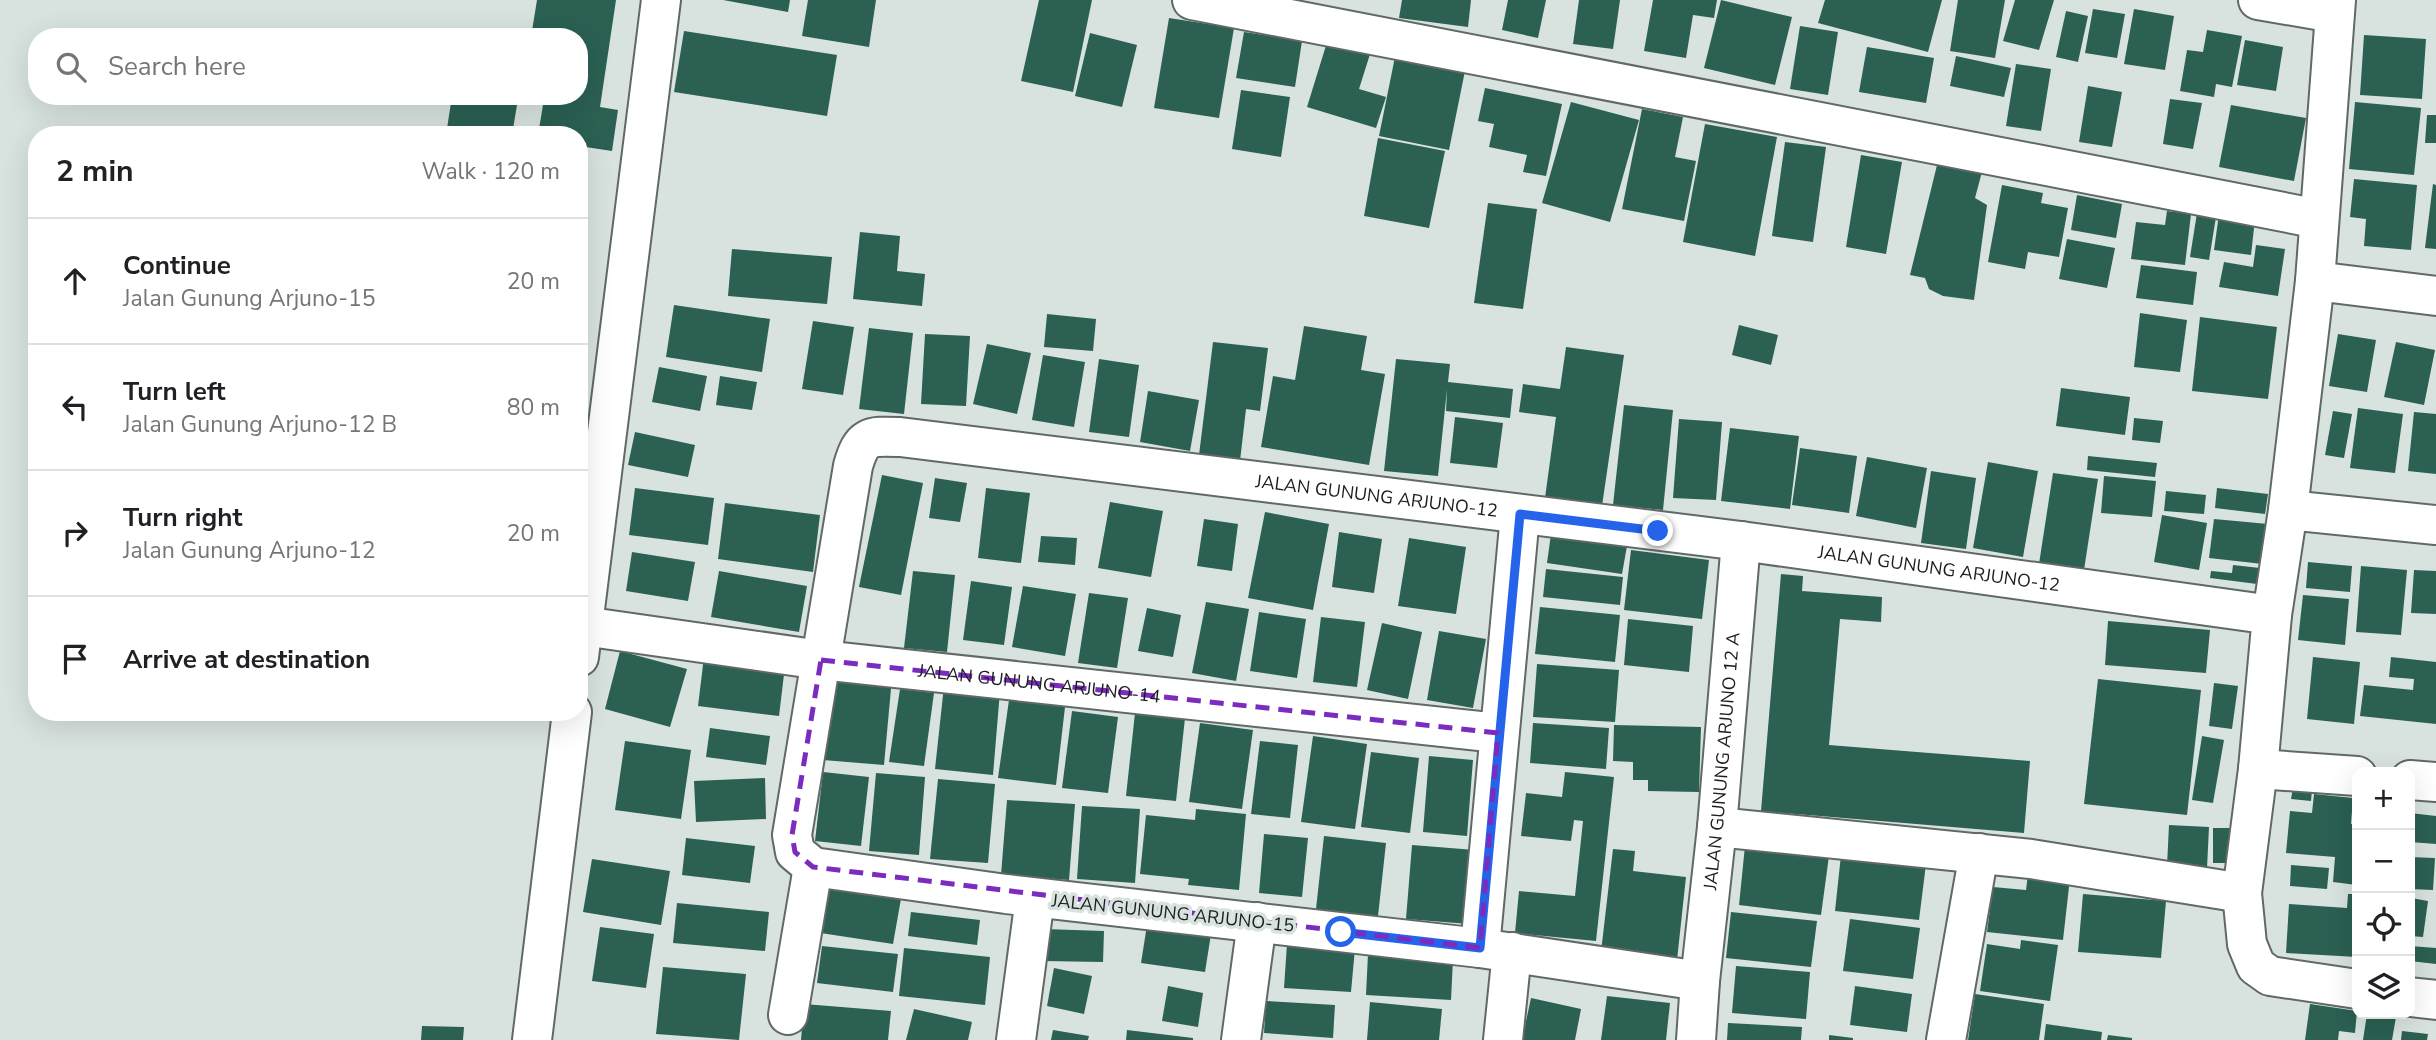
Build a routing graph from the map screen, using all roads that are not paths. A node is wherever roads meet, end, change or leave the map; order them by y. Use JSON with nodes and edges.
{"nodes":[{"id":1,"x":661,"y":0,"type":"edge"},
{"id":2,"x":1192,"y":0,"type":"edge"},
{"id":3,"x":2259,"y":0,"type":"edge"},
{"id":4,"x":2335,"y":6,"type":"edge"},
{"id":5,"x":2319,"y":219,"type":"junction"},
{"id":6,"x":2315,"y":281,"type":"junction"},
{"id":7,"x":2436,"y":296,"type":"edge"},
{"id":8,"x":2288,"y":510,"type":"junction"},
{"id":9,"x":1520,"y":514,"type":"junction"},
{"id":10,"x":2436,"y":525,"type":"edge"},
{"id":11,"x":1741,"y":541,"type":"junction"},
{"id":12,"x":588,"y":586,"type":"edge"},
{"id":13,"x":2272,"y":615,"type":"junction"},
{"id":14,"x":588,"y":643,"type":"edge"},
{"id":15,"x":821,"y":660,"type":"junction"},
{"id":16,"x":571,"y":721,"type":"edge"},
{"id":17,"x":1498,"y":733,"type":"junction"},
{"id":18,"x":2258,"y":769,"type":"junction"},
{"id":19,"x":2352,"y":776,"type":"edge"},
{"id":20,"x":2415,"y":780,"type":"edge"},
{"id":21,"x":2436,"y":782,"type":"edge"},
{"id":22,"x":1717,"y":827,"type":"junction"},
{"id":23,"x":1979,"y":853,"type":"junction"},
{"id":24,"x":813,"y":867,"type":"junction"},
{"id":25,"x":2242,"y":893,"type":"junction"},
{"id":26,"x":1035,"y":898,"type":"junction"},
{"id":27,"x":1257,"y":922,"type":"junction"},
{"id":28,"x":1496,"y":950,"type":"junction"},
{"id":29,"x":1700,"y":981,"type":"junction"},
{"id":30,"x":2352,"y":988,"type":"edge"},
{"id":31,"x":2415,"y":998,"type":"edge"},
{"id":32,"x":2436,"y":1000,"type":"edge"},
{"id":33,"x":788,"y":1016,"type":"dead end"},
{"id":34,"x":532,"y":1040,"type":"edge"},
{"id":35,"x":1016,"y":1040,"type":"edge"},
{"id":36,"x":1241,"y":1040,"type":"edge"},
{"id":37,"x":1503,"y":1040,"type":"edge"},
{"id":38,"x":1696,"y":1040,"type":"edge"},
{"id":39,"x":1945,"y":1040,"type":"edge"}],
"edges":[{"from":1,"to":12,"type":"street"},
{"from":2,"to":5,"type":"street"},
{"from":3,"to":4,"type":"street"},
{"from":4,"to":5,"type":"street"},
{"from":5,"to":6,"type":"street"},
{"from":6,"to":7,"type":"street"},
{"from":6,"to":8,"type":"street"},
{"from":8,"to":10,"type":"street"},
{"from":8,"to":13,"type":"street"},
{"from":9,"to":11,"type":"street","name":"JALAN GUNUNG ARJUNO-12"},
{"from":9,"to":15,"type":"street","name":"JALAN GUNUNG ARJUNO-12"},
{"from":9,"to":17,"type":"street"},
{"from":11,"to":13,"type":"street","name":"JALAN GUNUNG ARJUNO-12"},
{"from":11,"to":22,"type":"street","name":"JALAN GUNUNG ARJUNO 12 A"},
{"from":13,"to":18,"type":"street"},
{"from":14,"to":15,"type":"street","name":"JALAN GUNUNG ARJUNO-14"},
{"from":15,"to":17,"type":"street","name":"JALAN GUNUNG ARJUNO-14"},
{"from":15,"to":24,"type":"street","name":"JALAN GUNUNG ARJUNO-12"},
{"from":16,"to":34,"type":"street"},
{"from":17,"to":28,"type":"street"},
{"from":18,"to":19,"type":"street"},
{"from":18,"to":25,"type":"street"},
{"from":20,"to":21,"type":"street"},
{"from":22,"to":23,"type":"street"},
{"from":22,"to":29,"type":"street","name":"JALAN GUNUNG ARJUNO 12 A"},
{"from":23,"to":25,"type":"street"},
{"from":23,"to":39,"type":"street"},
{"from":24,"to":26,"type":"street","name":"JALAN GUNUNG ARJUNO-15"},
{"from":24,"to":33,"type":"street"},
{"from":25,"to":30,"type":"street"},
{"from":26,"to":27,"type":"street","name":"JALAN GUNUNG ARJUNO-15"},
{"from":26,"to":35,"type":"street"},
{"from":27,"to":28,"type":"street","name":"JALAN GUNUNG ARJUNO-15"},
{"from":27,"to":36,"type":"street"},
{"from":28,"to":29,"type":"street","name":"JALAN GUNUNG ARJUNO-15"},
{"from":28,"to":37,"type":"street"},
{"from":29,"to":38,"type":"street","name":"JALAN GUNUNG ARJUNO 12 A"},
{"from":31,"to":32,"type":"street"}]}
